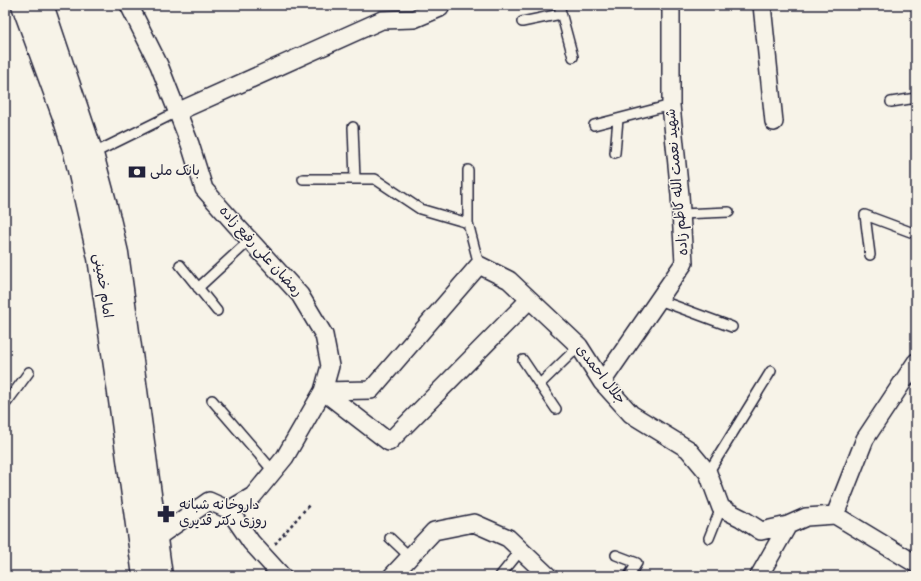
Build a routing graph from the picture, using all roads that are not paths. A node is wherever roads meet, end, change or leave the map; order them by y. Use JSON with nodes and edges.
{"nodes":[{"id":1,"x":23,"y":5,"type":"edge"},
{"id":2,"x":42,"y":5,"type":"edge"},
{"id":3,"x":762,"y":5,"type":"edge"},
{"id":4,"x":130,"y":6,"type":"edge"},
{"id":5,"x":672,"y":6,"type":"edge"},
{"id":6,"x":440,"y":8,"type":"dead end"},
{"id":7,"x":560,"y":9,"type":"edge"},
{"id":8,"x":522,"y":22,"type":"dead end"},
{"id":9,"x":573,"y":57,"type":"dead end"},
{"id":10,"x":916,"y":98,"type":"edge"},
{"id":11,"x":891,"y":102,"type":"dead end"},
{"id":12,"x":671,"y":105,"type":"junction"},
{"id":13,"x":178,"y":112,"type":"junction"},
{"id":14,"x":618,"y":119,"type":"junction"},
{"id":15,"x":774,"y":122,"type":"dead end"},
{"id":16,"x":594,"y":125,"type":"dead end"},
{"id":17,"x":353,"y":127,"type":"dead end"},
{"id":18,"x":615,"y":153,"type":"dead end"},
{"id":19,"x":92,"y":154,"type":"junction"},
{"id":20,"x":468,"y":170,"type":"dead end"},
{"id":21,"x":303,"y":179,"type":"dead end"},
{"id":22,"x":355,"y":179,"type":"junction"},
{"id":23,"x":729,"y":212,"type":"dead end"},
{"id":24,"x":682,"y":214,"type":"junction"},
{"id":25,"x":468,"y":223,"type":"junction"},
{"id":26,"x":916,"y":234,"type":"edge"},
{"id":27,"x":250,"y":240,"type":"junction"},
{"id":28,"x":870,"y":255,"type":"dead end"},
{"id":29,"x":180,"y":265,"type":"dead end"},
{"id":30,"x":479,"y":265,"type":"junction"},
{"id":31,"x":198,"y":288,"type":"junction"},
{"id":32,"x":529,"y":300,"type":"junction"},
{"id":33,"x":659,"y":300,"type":"junction"},
{"id":34,"x":217,"y":311,"type":"dead end"},
{"id":35,"x":732,"y":327,"type":"dead end"},
{"id":36,"x":579,"y":346,"type":"junction"},
{"id":37,"x":523,"y":360,"type":"dead end"},
{"id":38,"x":916,"y":362,"type":"edge"},
{"id":39,"x":771,"y":371,"type":"dead end"},
{"id":40,"x":29,"y":372,"type":"dead end"},
{"id":41,"x":602,"y":382,"type":"junction"},
{"id":42,"x":540,"y":384,"type":"junction"},
{"id":43,"x":323,"y":391,"type":"junction"},
{"id":44,"x":212,"y":400,"type":"dead end"},
{"id":45,"x":5,"y":402,"type":"edge"},
{"id":46,"x":556,"y":409,"type":"dead end"},
{"id":47,"x":274,"y":472,"type":"junction"},
{"id":48,"x":708,"y":473,"type":"junction"},
{"id":49,"x":721,"y":508,"type":"junction"},
{"id":50,"x":229,"y":510,"type":"junction"},
{"id":51,"x":835,"y":516,"type":"junction"},
{"id":52,"x":788,"y":525,"type":"junction"},
{"id":53,"x":156,"y":538,"type":"junction"},
{"id":54,"x":390,"y":538,"type":"dead end"},
{"id":55,"x":709,"y":538,"type":"dead end"},
{"id":56,"x":521,"y":550,"type":"junction"},
{"id":57,"x":616,"y":555,"type":"dead end"},
{"id":58,"x":410,"y":557,"type":"junction"},
{"id":59,"x":916,"y":564,"type":"edge"},
{"id":60,"x":144,"y":576,"type":"edge"},
{"id":61,"x":161,"y":576,"type":"edge"},
{"id":62,"x":282,"y":576,"type":"edge"},
{"id":63,"x":392,"y":576,"type":"edge"},
{"id":64,"x":500,"y":576,"type":"edge"},
{"id":65,"x":548,"y":576,"type":"edge"},
{"id":66,"x":629,"y":576,"type":"edge"},
{"id":67,"x":759,"y":576,"type":"edge"}],
"edges":[{"from":1,"to":60,"type":"main road","name":"امام خمینی"},
{"from":2,"to":19,"type":"main road","name":"امام خمینی"},
{"from":3,"to":15,"type":"street"},
{"from":4,"to":13,"type":"street","name":"رمضان علی رفیع زاده"},
{"from":5,"to":12,"type":"street","name":"شهید نعمت الله کاظم زاده"},
{"from":6,"to":13,"type":"street"},
{"from":7,"to":8,"type":"lane"},
{"from":7,"to":9,"type":"lane"},
{"from":10,"to":11,"type":"lane"},
{"from":12,"to":14,"type":"lane"},
{"from":12,"to":24,"type":"street","name":"شهید نعمت الله کاظم زاده"},
{"from":13,"to":19,"type":"lane"},
{"from":13,"to":27,"type":"street","name":"رمضان علی رفیع زاده"},
{"from":14,"to":16,"type":"lane"},
{"from":14,"to":18,"type":"lane"},
{"from":17,"to":22,"type":"lane"},
{"from":19,"to":53,"type":"main road","name":"امام خمینی"},
{"from":20,"to":25,"type":"lane"},
{"from":21,"to":22,"type":"lane"},
{"from":22,"to":25,"type":"lane"},
{"from":23,"to":24,"type":"lane"},
{"from":24,"to":33,"type":"street","name":"شهید نعمت الله کاظم زاده"},
{"from":25,"to":30,"type":"lane"},
{"from":26,"to":28,"type":"lane"},
{"from":27,"to":31,"type":"lane"},
{"from":27,"to":43,"type":"street","name":"رمضان علی رفیع زاده"},
{"from":29,"to":31,"type":"lane"},
{"from":30,"to":32,"type":"street","name":"جلال احمدی"},
{"from":30,"to":43,"type":"street"},
{"from":31,"to":34,"type":"lane"},
{"from":32,"to":36,"type":"street","name":"جلال احمدی"},
{"from":32,"to":43,"type":"street"},
{"from":33,"to":35,"type":"lane"},
{"from":33,"to":41,"type":"street","name":"شهید نعمت الله کاظم زاده"},
{"from":36,"to":41,"type":"street","name":"جلال احمدی"},
{"from":36,"to":42,"type":"lane"},
{"from":37,"to":42,"type":"lane"},
{"from":38,"to":51,"type":"street"},
{"from":39,"to":48,"type":"lane"},
{"from":40,"to":45,"type":"lane"},
{"from":41,"to":48,"type":"street","name":"جلال احمدی"},
{"from":42,"to":46,"type":"lane"},
{"from":43,"to":47,"type":"street","name":"رمضان علی رفیع زاده"},
{"from":44,"to":47,"type":"lane"},
{"from":47,"to":50,"type":"street","name":"رمضان علی رفیع زاده"},
{"from":48,"to":49,"type":"street","name":"جلال احمدی"},
{"from":49,"to":52,"type":"street"},
{"from":49,"to":55,"type":"lane"},
{"from":50,"to":53,"type":"street"},
{"from":50,"to":62,"type":"street"},
{"from":51,"to":52,"type":"street"},
{"from":51,"to":59,"type":"street"},
{"from":52,"to":67,"type":"street"},
{"from":53,"to":61,"type":"main road","name":"امام خمینی"},
{"from":54,"to":58,"type":"lane"},
{"from":56,"to":58,"type":"street"},
{"from":56,"to":64,"type":"lane"},
{"from":56,"to":65,"type":"street"},
{"from":57,"to":66,"type":"lane"},
{"from":58,"to":63,"type":"street"}]}
